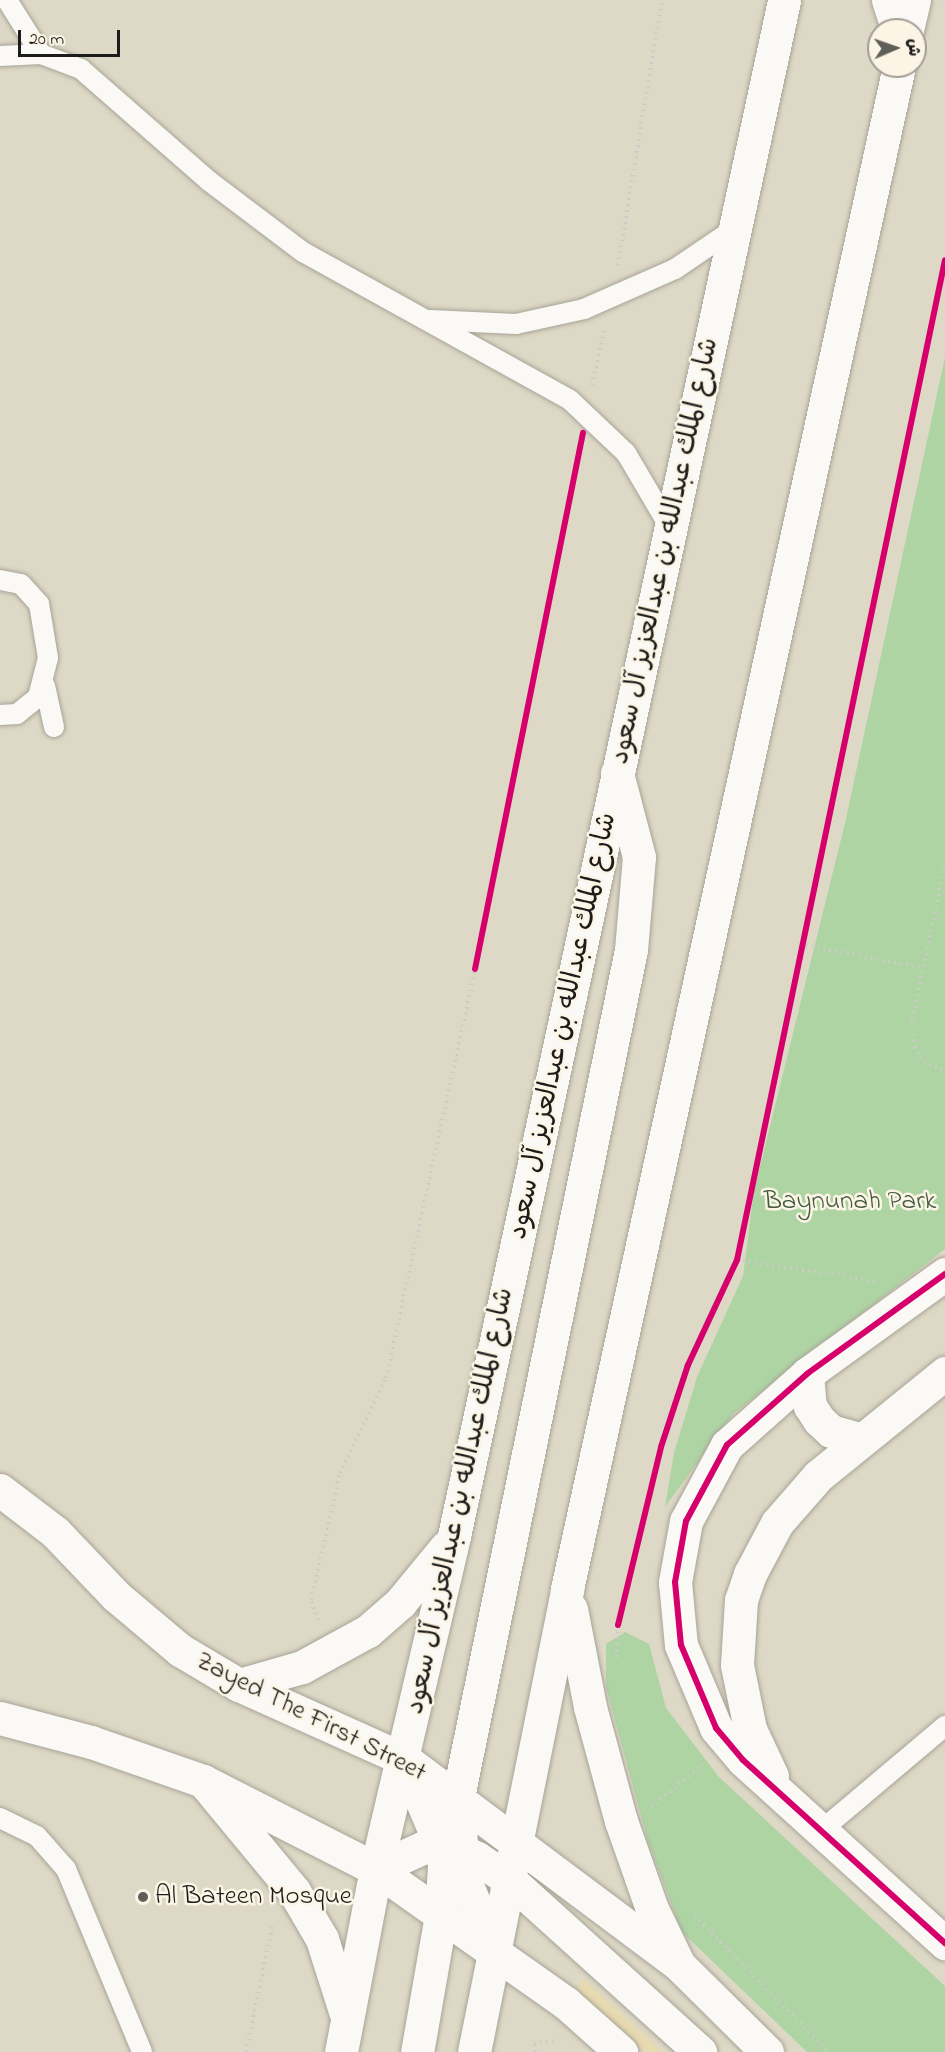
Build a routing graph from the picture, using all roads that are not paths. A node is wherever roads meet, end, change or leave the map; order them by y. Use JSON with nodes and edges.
{"nodes":[{"id":1,"x":7,"y":0,"type":"edge"},
{"id":2,"x":784,"y":0,"type":"edge"},
{"id":3,"x":888,"y":0,"type":"edge"},
{"id":4,"x":914,"y":0,"type":"edge"},
{"id":5,"x":894,"y":18,"type":"edge"},
{"id":6,"x":910,"y":18,"type":"edge"},
{"id":7,"x":41,"y":54,"type":"junction"},
{"id":8,"x":0,"y":56,"type":"edge"},
{"id":9,"x":896,"y":78,"type":"edge"},
{"id":10,"x":734,"y":229,"type":"junction"},
{"id":11,"x":412,"y":317,"type":"junction"},
{"id":12,"x":670,"y":527,"type":"junction"},
{"id":13,"x":0,"y":580,"type":"edge"},
{"id":14,"x":45,"y":686,"type":"junction"},
{"id":15,"x":0,"y":716,"type":"edge"},
{"id":16,"x":54,"y":727,"type":"dead end"},
{"id":17,"x":617,"y":772,"type":"junction"},
{"id":18,"x":935,"y":1281,"type":"edge"},
{"id":19,"x":945,"y":1373,"type":"edge"},
{"id":20,"x":807,"y":1374,"type":"junction"},
{"id":21,"x":862,"y":1440,"type":"junction"},
{"id":22,"x":0,"y":1490,"type":"edge"},
{"id":23,"x":454,"y":1536,"type":"junction"},
{"id":24,"x":567,"y":1589,"type":"junction"},
{"id":25,"x":239,"y":1685,"type":"junction"},
{"id":26,"x":0,"y":1718,"type":"edge"},
{"id":27,"x":945,"y":1726,"type":"edge"},
{"id":28,"x":404,"y":1759,"type":"junction"},
{"id":29,"x":203,"y":1781,"type":"junction"},
{"id":30,"x":777,"y":1785,"type":"junction"},
{"id":31,"x":458,"y":1797,"type":"junction"},
{"id":32,"x":0,"y":1818,"type":"edge"},
{"id":33,"x":823,"y":1828,"type":"junction"},
{"id":34,"x":518,"y":1843,"type":"junction"},
{"id":35,"x":450,"y":1847,"type":"junction"},
{"id":36,"x":376,"y":1869,"type":"junction"},
{"id":37,"x":511,"y":1881,"type":"junction"},
{"id":38,"x":441,"y":1915,"type":"junction"},
{"id":39,"x":945,"y":1943,"type":"edge"},
{"id":40,"x":495,"y":1952,"type":"junction"},
{"id":41,"x":679,"y":1965,"type":"junction"},
{"id":42,"x":348,"y":2021,"type":"junction"},
{"id":43,"x":142,"y":2052,"type":"edge"},
{"id":44,"x":341,"y":2052,"type":"edge"},
{"id":45,"x":417,"y":2052,"type":"edge"},
{"id":46,"x":474,"y":2052,"type":"edge"},
{"id":47,"x":621,"y":2052,"type":"edge"},
{"id":48,"x":700,"y":2052,"type":"edge"},
{"id":49,"x":767,"y":2052,"type":"edge"}],
"edges":[{"from":1,"to":7,"type":"lane"},
{"from":2,"to":10,"type":"main road","name":"شارع الملك عبدالله بن عبدالعزيز آل سعود"},
{"from":3,"to":5,"type":"main road"},
{"from":4,"to":6,"type":"main road"},
{"from":7,"to":8,"type":"lane"},
{"from":7,"to":11,"type":"lane"},
{"from":9,"to":24,"type":"main road"},
{"from":10,"to":11,"type":"lane"},
{"from":10,"to":12,"type":"main road","name":"شارع الملك عبدالله بن عبدالعزيز آل سعود"},
{"from":11,"to":12,"type":"lane"},
{"from":12,"to":17,"type":"main road","name":"شارع الملك عبدالله بن عبدالعزيز آل سعود"},
{"from":13,"to":14,"type":"lane"},
{"from":14,"to":15,"type":"lane"},
{"from":14,"to":16,"type":"lane"},
{"from":17,"to":23,"type":"main road","name":"شارع الملك عبدالله بن عبدالعزيز آل سعود"},
{"from":17,"to":31,"type":"main road"},
{"from":18,"to":20,"type":"main road"},
{"from":19,"to":21,"type":"main road"},
{"from":20,"to":21,"type":"main road"},
{"from":20,"to":30,"type":"main road"},
{"from":21,"to":30,"type":"main road"},
{"from":22,"to":25,"type":"main road","name":"Zayed The First Street"},
{"from":23,"to":25,"type":"main road"},
{"from":23,"to":28,"type":"main road","name":"شارع الملك عبدالله بن عبدالعزيز آل سعود"},
{"from":24,"to":34,"type":"main road"},
{"from":24,"to":41,"type":"main road"},
{"from":25,"to":28,"type":"main road","name":"Zayed The First Street"},
{"from":26,"to":29,"type":"main road"},
{"from":27,"to":33,"type":"lane"},
{"from":28,"to":31,"type":"main road","name":"Zayed The First Street"},
{"from":28,"to":35,"type":"main road"},
{"from":28,"to":36,"type":"main road","name":"شارع الملك عبدالله بن عبدالعزيز آل سعود"},
{"from":29,"to":36,"type":"main road"},
{"from":29,"to":42,"type":"main road"},
{"from":30,"to":33,"type":"main road"},
{"from":31,"to":34,"type":"main road","name":"Zayed The First Street"},
{"from":31,"to":35,"type":"main road"},
{"from":32,"to":43,"type":"lane"},
{"from":33,"to":39,"type":"main road"},
{"from":34,"to":37,"type":"main road"},
{"from":34,"to":41,"type":"main road","name":"Zayed The First Street"},
{"from":35,"to":36,"type":"main road"},
{"from":35,"to":37,"type":"main road"},
{"from":35,"to":38,"type":"main road"},
{"from":35,"to":40,"type":"main road"},
{"from":36,"to":38,"type":"main road"},
{"from":36,"to":42,"type":"main road","name":"شارع الملك عبدالله بن عبدالعزيز آل سعود"},
{"from":37,"to":40,"type":"main road"},
{"from":37,"to":48,"type":"main road"},
{"from":38,"to":40,"type":"main road"},
{"from":38,"to":45,"type":"main road"},
{"from":40,"to":46,"type":"main road"},
{"from":40,"to":47,"type":"main road"},
{"from":41,"to":49,"type":"main road","name":"Zayed The First Street"},
{"from":42,"to":44,"type":"main road","name":"شارع الملك عبدالله بن عبدالعزيز آل سعود"}]}
